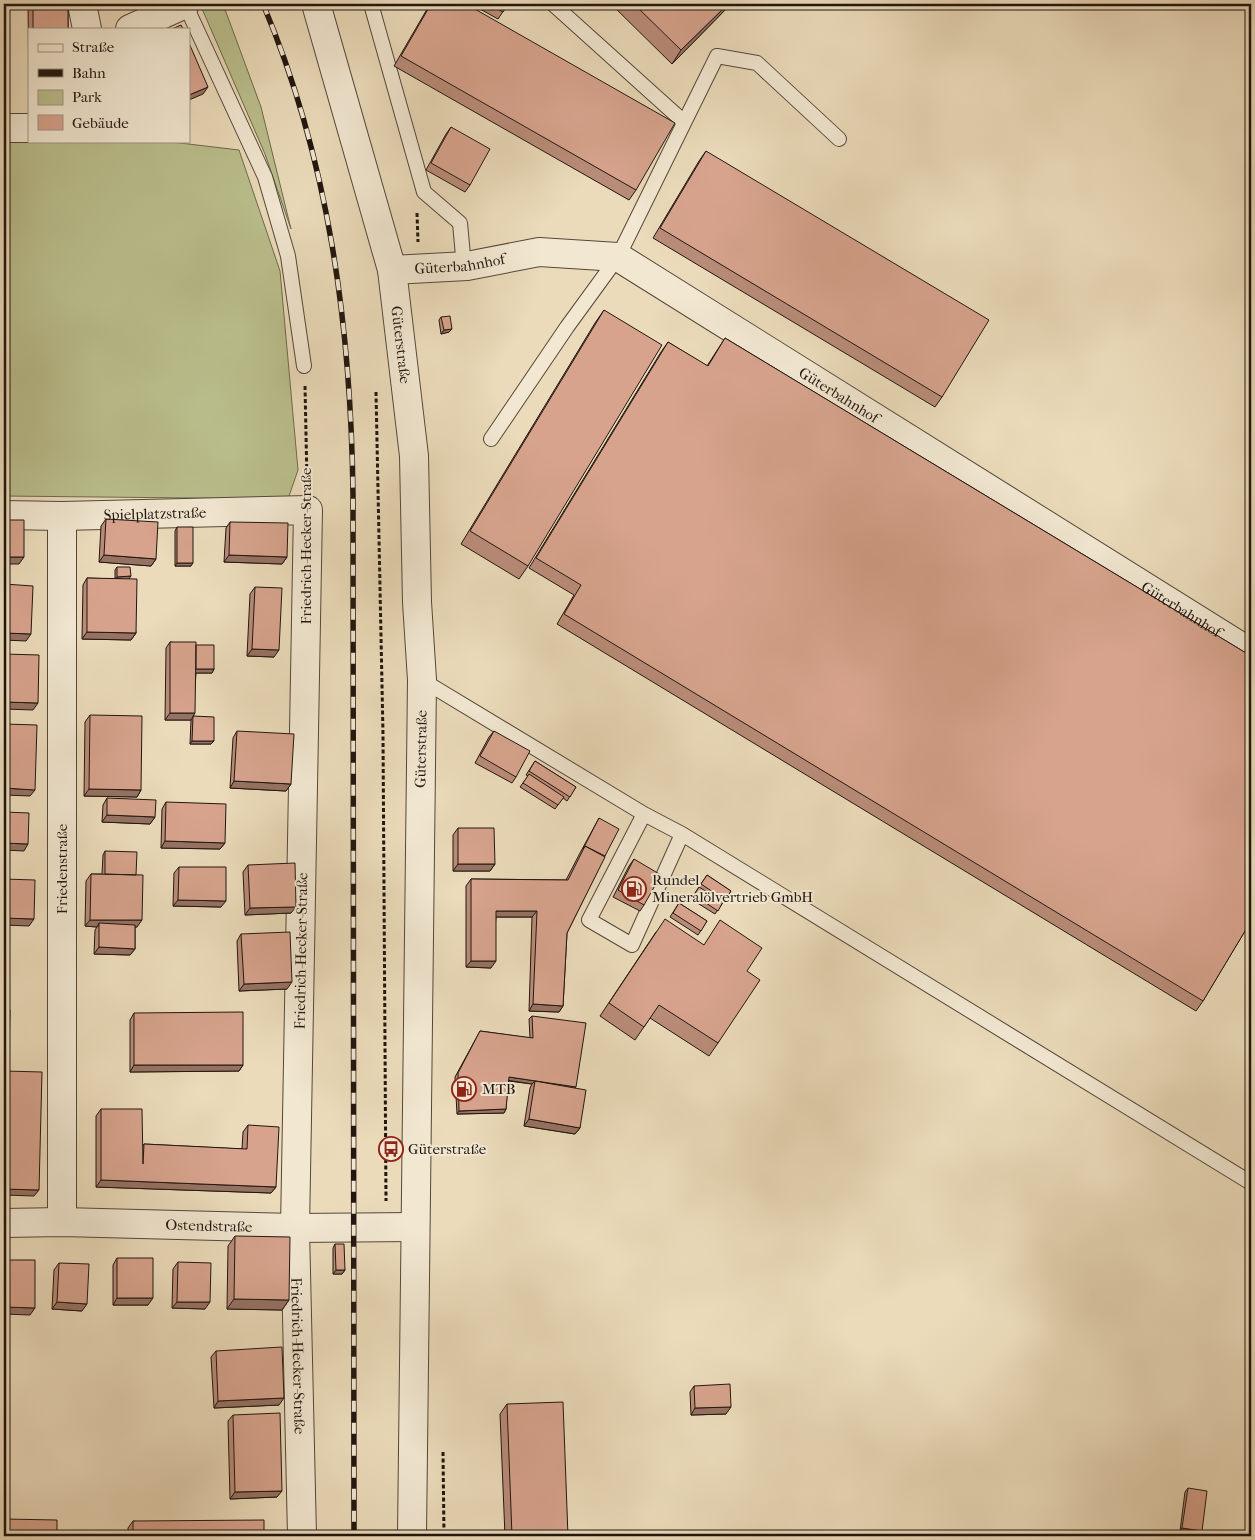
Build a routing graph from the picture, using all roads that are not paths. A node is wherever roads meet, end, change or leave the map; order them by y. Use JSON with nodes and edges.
{"nodes":[{"id":1,"x":82,"y":4,"type":"edge"},
{"id":2,"x":185,"y":4,"type":"edge"},
{"id":3,"x":316,"y":4,"type":"edge"},
{"id":4,"x":371,"y":4,"type":"edge"},
{"id":5,"x":553,"y":4,"type":"edge"},
{"id":6,"x":87,"y":28,"type":"edge"},
{"id":7,"x":132,"y":28,"type":"edge"},
{"id":8,"x":684,"y":122,"type":"junction"},
{"id":9,"x":4,"y":128,"type":"edge"},
{"id":10,"x":28,"y":128,"type":"edge"},
{"id":11,"x":839,"y":138,"type":"dead end"},
{"id":12,"x":618,"y":256,"type":"junction"},
{"id":13,"x":467,"y":266,"type":"junction"},
{"id":14,"x":392,"y":270,"type":"junction"},
{"id":15,"x":304,"y":366,"type":"road end"},
{"id":16,"x":491,"y":440,"type":"dead end"},
{"id":17,"x":308,"y":510,"type":"joint"},
{"id":18,"x":4,"y":515,"type":"edge"},
{"id":19,"x":62,"y":516,"type":"junction"},
{"id":20,"x":1251,"y":653,"type":"edge"},
{"id":21,"x":422,"y":680,"type":"junction"},
{"id":22,"x":644,"y":814,"type":"junction"},
{"id":23,"x":682,"y":834,"type":"junction"},
{"id":24,"x":1251,"y":1183,"type":"edge"},
{"id":25,"x":62,"y":1222,"type":"junction"},
{"id":26,"x":4,"y":1223,"type":"edge"},
{"id":27,"x":415,"y":1227,"type":"junction"},
{"id":28,"x":295,"y":1228,"type":"junction"},
{"id":29,"x":302,"y":1536,"type":"edge"},
{"id":30,"x":412,"y":1536,"type":"edge"}],
"edges":[{"from":1,"to":6,"type":"street"},
{"from":2,"to":7,"type":"street"},
{"from":2,"to":15,"type":"lane"},
{"from":3,"to":14,"type":"street","name":"Güterstraße"},
{"from":4,"to":13,"type":"lane"},
{"from":5,"to":8,"type":"lane"},
{"from":8,"to":11,"type":"lane"},
{"from":8,"to":12,"type":"lane"},
{"from":9,"to":10,"type":"street"},
{"from":12,"to":13,"type":"street","name":"Güterbahnhof"},
{"from":12,"to":16,"type":"lane"},
{"from":12,"to":20,"type":"street","name":"Güterbahnhof"},
{"from":13,"to":14,"type":"street","name":"Güterbahnhof"},
{"from":14,"to":21,"type":"street","name":"Güterstraße"},
{"from":17,"to":19,"type":"street","name":"Spielplatzstraße"},
{"from":17,"to":28,"type":"street","name":"Friedrich-Hecker-Straße"},
{"from":18,"to":19,"type":"street","name":"Spielplatzstraße"},
{"from":19,"to":25,"type":"street","name":"Friedenstraße"},
{"from":21,"to":22,"type":"lane"},
{"from":21,"to":27,"type":"street","name":"Güterstraße"},
{"from":22,"to":23,"type":"lane"},
{"from":22,"to":23,"type":"lane"},
{"from":23,"to":24,"type":"lane"},
{"from":25,"to":26,"type":"street","name":"Ostendstraße"},
{"from":25,"to":28,"type":"street","name":"Ostendstraße"},
{"from":27,"to":28,"type":"street","name":"Ostendstraße"},
{"from":27,"to":30,"type":"street","name":"Güterstraße"},
{"from":28,"to":29,"type":"street","name":"Friedrich-Hecker-Straße"}]}
